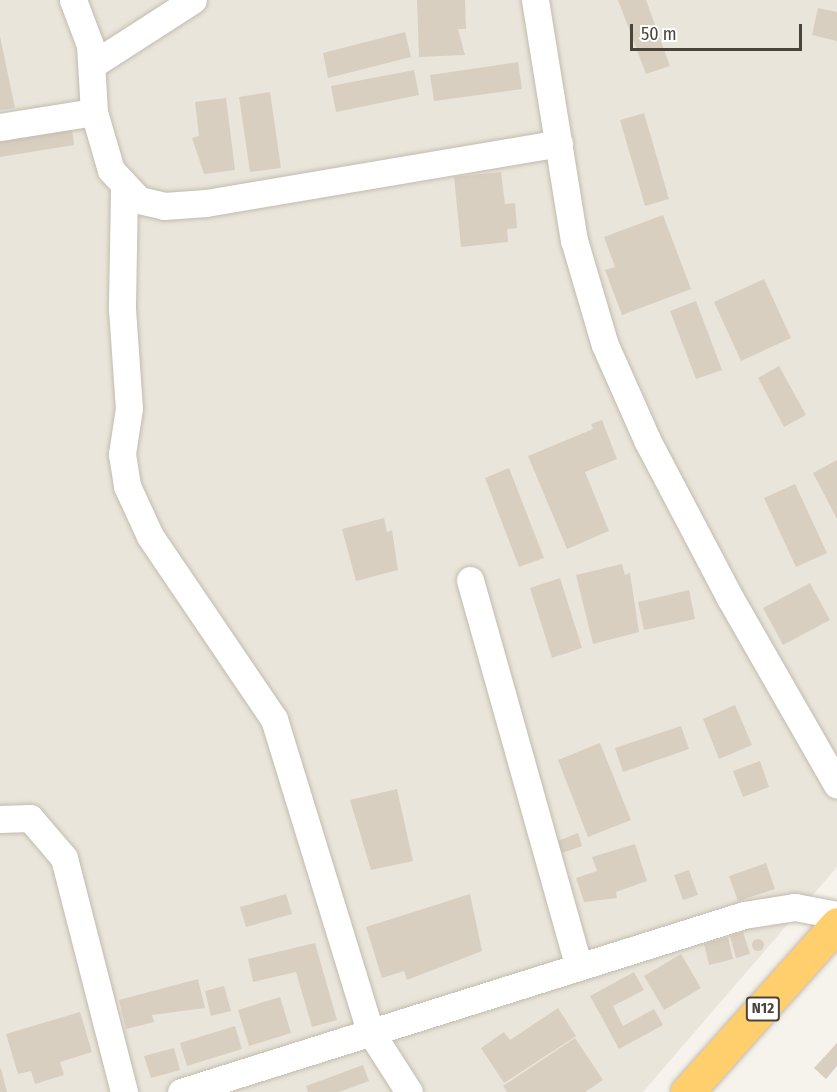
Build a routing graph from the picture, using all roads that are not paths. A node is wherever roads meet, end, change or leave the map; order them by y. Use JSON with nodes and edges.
{"nodes":[{"id":1,"x":73,"y":0,"type":"edge"},
{"id":2,"x":194,"y":0,"type":"edge"},
{"id":3,"x":535,"y":0,"type":"edge"},
{"id":4,"x":92,"y":65,"type":"junction"},
{"id":5,"x":94,"y":112,"type":"junction"},
{"id":6,"x":0,"y":127,"type":"edge"},
{"id":7,"x":559,"y":143,"type":"junction"},
{"id":8,"x":124,"y":190,"type":"junction"},
{"id":9,"x":470,"y":580,"type":"dead end"},
{"id":10,"x":837,"y":784,"type":"edge"},
{"id":11,"x":0,"y":819,"type":"edge"},
{"id":12,"x":837,"y":915,"type":"edge"},
{"id":13,"x":837,"y":924,"type":"edge"},
{"id":14,"x":578,"y":963,"type":"junction"},
{"id":15,"x":370,"y":1031,"type":"junction"},
{"id":16,"x":124,"y":1092,"type":"edge"},
{"id":17,"x":181,"y":1092,"type":"edge"},
{"id":18,"x":409,"y":1092,"type":"edge"},
{"id":19,"x":687,"y":1092,"type":"edge"}],
"edges":[{"from":1,"to":4,"type":"street"},
{"from":2,"to":4,"type":"street"},
{"from":3,"to":7,"type":"street"},
{"from":4,"to":5,"type":"street"},
{"from":5,"to":6,"type":"street"},
{"from":5,"to":8,"type":"street"},
{"from":7,"to":8,"type":"street"},
{"from":7,"to":10,"type":"street"},
{"from":8,"to":15,"type":"street"},
{"from":9,"to":14,"type":"street"},
{"from":11,"to":16,"type":"street"},
{"from":12,"to":14,"type":"street"},
{"from":13,"to":19,"type":"highway","number":"N12"},
{"from":14,"to":15,"type":"street"},
{"from":15,"to":17,"type":"street"},
{"from":15,"to":18,"type":"street"}]}
